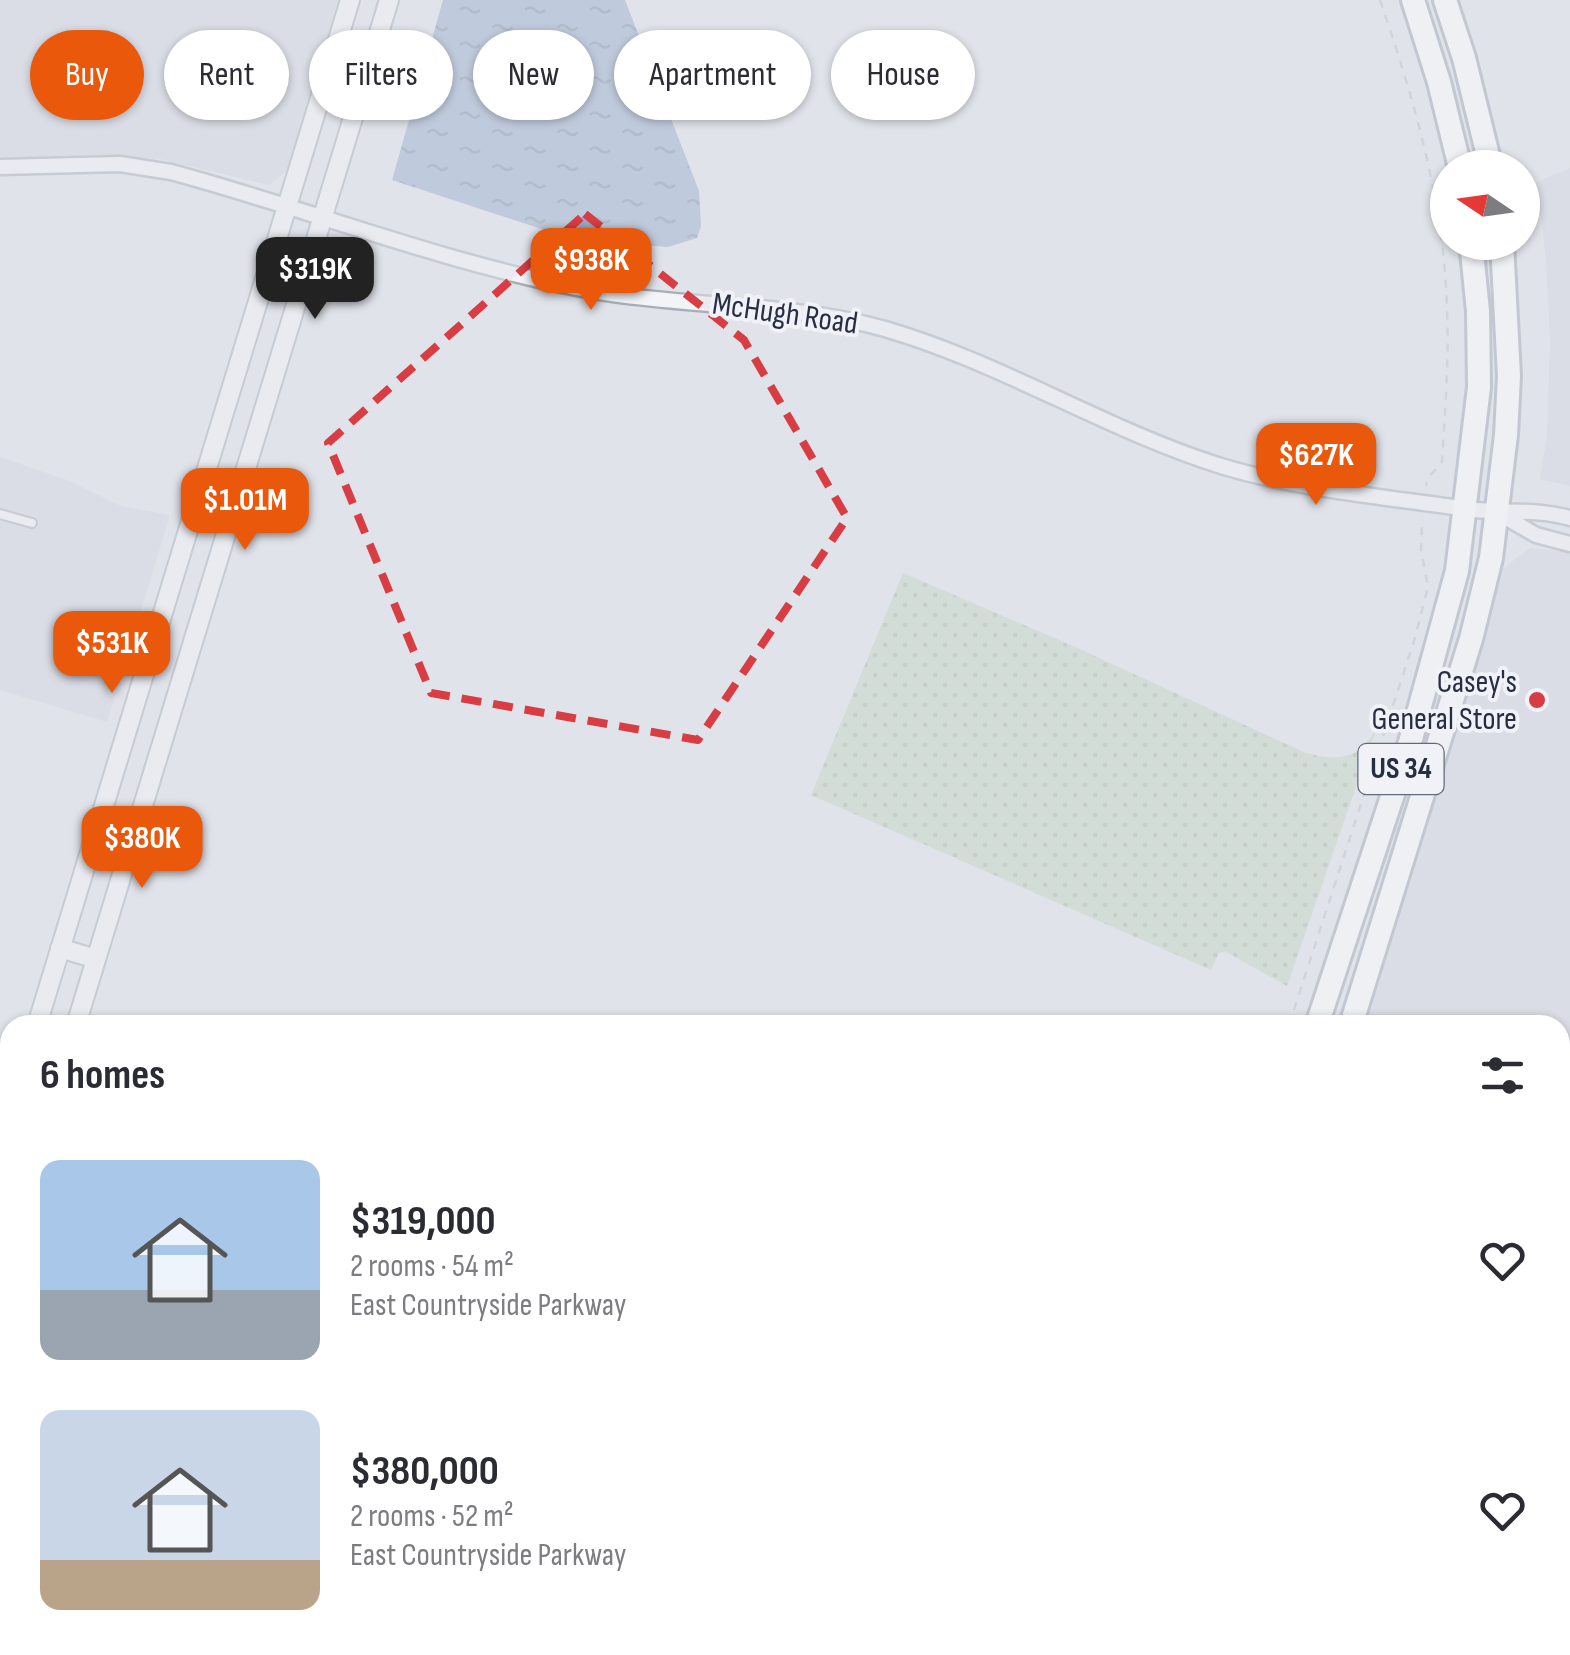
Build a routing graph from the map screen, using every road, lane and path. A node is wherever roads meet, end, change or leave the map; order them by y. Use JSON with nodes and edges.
{"nodes":[{"id":1,"x":350,"y":0,"type":"edge"},
{"id":2,"x":389,"y":0,"type":"edge"},
{"id":3,"x":1380,"y":0,"type":"edge"},
{"id":4,"x":1413,"y":0,"type":"edge"},
{"id":5,"x":1444,"y":0,"type":"edge"},
{"id":6,"x":1456,"y":150,"type":"edge"},
{"id":7,"x":1487,"y":150,"type":"edge"},
{"id":8,"x":0,"y":167,"type":"edge"},
{"id":9,"x":288,"y":206,"type":"junction"},
{"id":10,"x":322,"y":218,"type":"junction"},
{"id":11,"x":1473,"y":260,"type":"edge"},
{"id":12,"x":1503,"y":260,"type":"edge"},
{"id":13,"x":1426,"y":486,"type":"dead end"},
{"id":14,"x":1467,"y":509,"type":"junction"},
{"id":15,"x":1497,"y":513,"type":"junction"},
{"id":16,"x":0,"y":514,"type":"edge"},
{"id":17,"x":1570,"y":518,"type":"edge"},
{"id":18,"x":32,"y":523,"type":"dead end"},
{"id":19,"x":1421,"y":523,"type":"dead end"},
{"id":20,"x":1570,"y":544,"type":"edge"},
{"id":21,"x":60,"y":948,"type":"junction"},
{"id":22,"x":96,"y":959,"type":"junction"},
{"id":23,"x":39,"y":1015,"type":"edge"},
{"id":24,"x":79,"y":1015,"type":"edge"},
{"id":25,"x":1291,"y":1015,"type":"edge"},
{"id":26,"x":1320,"y":1015,"type":"edge"},
{"id":27,"x":1354,"y":1015,"type":"edge"}],
"edges":[{"from":1,"to":9,"type":"street"},
{"from":2,"to":10,"type":"street"},
{"from":3,"to":13,"type":"path"},
{"from":4,"to":6,"type":"main road"},
{"from":5,"to":7,"type":"main road"},
{"from":8,"to":9,"type":"street","name":"McHugh Road"},
{"from":9,"to":10,"type":"street","name":"McHugh Road"},
{"from":9,"to":21,"type":"street"},
{"from":10,"to":14,"type":"street","name":"McHugh Road"},
{"from":10,"to":22,"type":"street"},
{"from":11,"to":14,"type":"main road","number":"US 34"},
{"from":12,"to":15,"type":"main road","number":"US 34"},
{"from":14,"to":15,"type":"street","name":"McHugh Road"},
{"from":14,"to":26,"type":"main road","number":"US 34"},
{"from":15,"to":17,"type":"street","name":"McHugh Road"},
{"from":15,"to":20,"type":"street","name":"McHugh Road"},
{"from":15,"to":27,"type":"main road","number":"US 34"},
{"from":16,"to":18,"type":"lane"},
{"from":19,"to":25,"type":"path"},
{"from":21,"to":22,"type":"street"},
{"from":21,"to":23,"type":"street"},
{"from":22,"to":24,"type":"street"}]}
